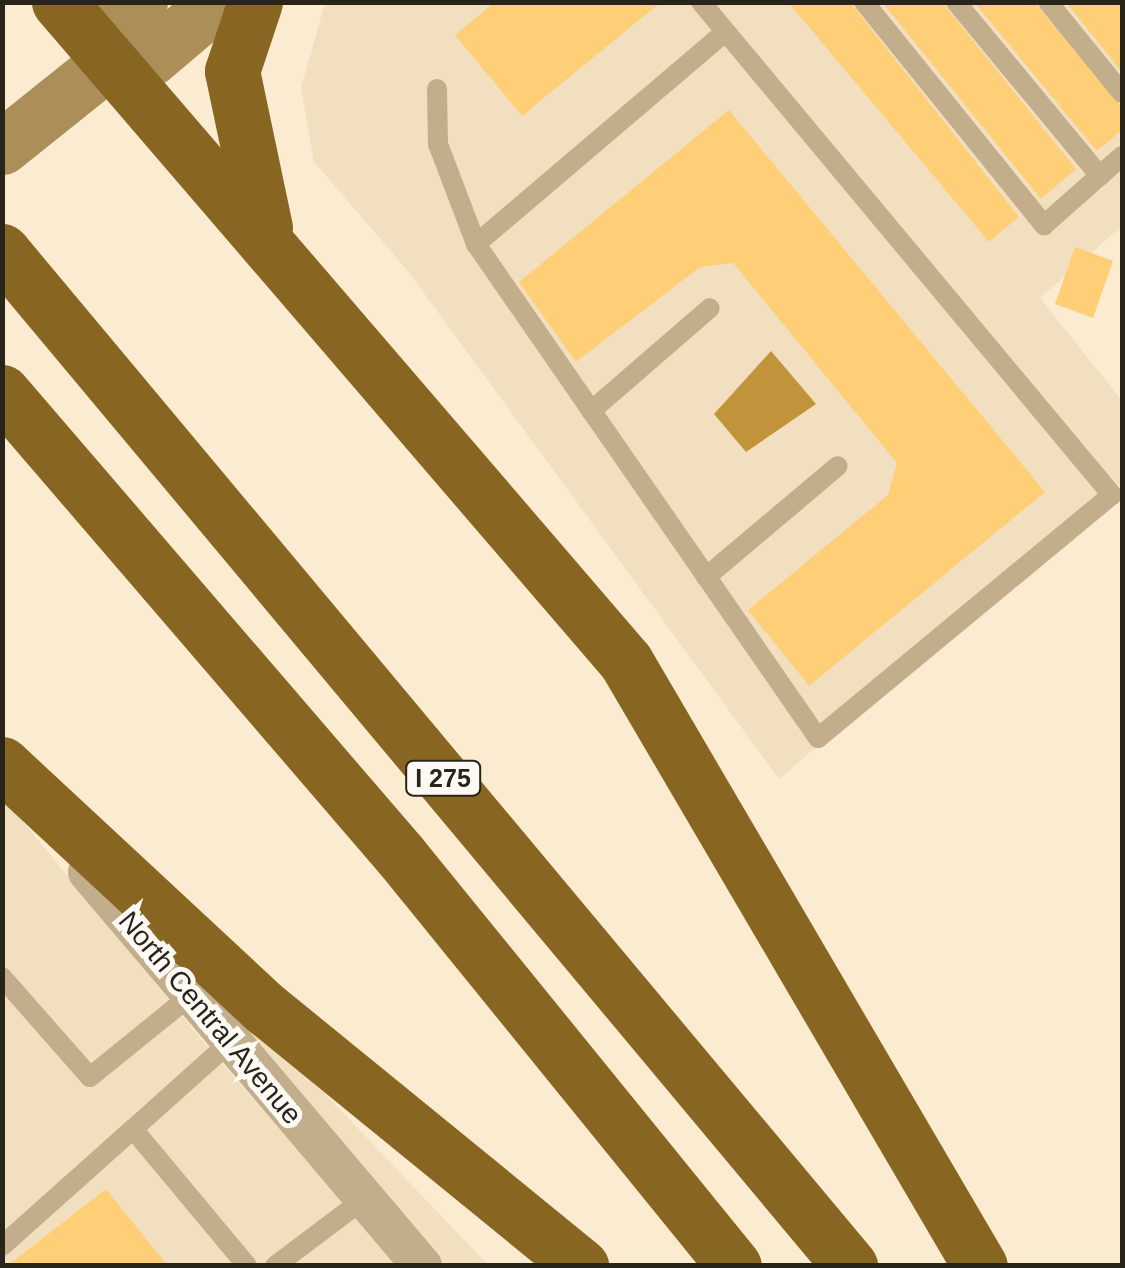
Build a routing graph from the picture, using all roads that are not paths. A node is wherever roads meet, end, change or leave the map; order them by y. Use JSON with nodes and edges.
{"nodes":[{"id":1,"x":59,"y":2,"type":"edge"},
{"id":2,"x":140,"y":2,"type":"edge"},
{"id":3,"x":217,"y":2,"type":"edge"},
{"id":4,"x":256,"y":2,"type":"edge"},
{"id":5,"x":701,"y":2,"type":"edge"},
{"id":6,"x":864,"y":2,"type":"edge"},
{"id":7,"x":956,"y":2,"type":"edge"},
{"id":8,"x":1048,"y":2,"type":"edge"},
{"id":9,"x":726,"y":32,"type":"junction"},
{"id":10,"x":108,"y":62,"type":"junction"},
{"id":11,"x":437,"y":89,"type":"dead end"},
{"id":12,"x":1122,"y":93,"type":"edge"},
{"id":13,"x":2,"y":146,"type":"edge"},
{"id":14,"x":1122,"y":156,"type":"edge"},
{"id":15,"x":1100,"y":176,"type":"junction"},
{"id":16,"x":269,"y":241,"type":"junction"},
{"id":17,"x":476,"y":244,"type":"junction"},
{"id":18,"x":19,"y":271,"type":"edge"},
{"id":19,"x":710,"y":308,"type":"dead end"},
{"id":20,"x":2,"y":392,"type":"edge"},
{"id":21,"x":591,"y":411,"type":"junction"},
{"id":22,"x":838,"y":466,"type":"dead end"},
{"id":23,"x":706,"y":577,"type":"junction"},
{"id":24,"x":2,"y":766,"type":"edge"},
{"id":25,"x":2,"y":977,"type":"edge"},
{"id":26,"x":190,"y":996,"type":"junction"},
{"id":27,"x":229,"y":1043,"type":"junction"},
{"id":28,"x":133,"y":1128,"type":"junction"},
{"id":29,"x":364,"y":1199,"type":"junction"},
{"id":30,"x":2,"y":1246,"type":"edge"},
{"id":31,"x":247,"y":1266,"type":"edge"},
{"id":32,"x":274,"y":1266,"type":"edge"},
{"id":33,"x":422,"y":1266,"type":"edge"},
{"id":34,"x":581,"y":1266,"type":"edge"},
{"id":35,"x":734,"y":1266,"type":"edge"},
{"id":36,"x":850,"y":1266,"type":"edge"},
{"id":37,"x":980,"y":1266,"type":"edge"}],
"edges":[{"from":1,"to":10,"type":"highway"},
{"from":2,"to":10,"type":"main road"},
{"from":3,"to":10,"type":"main road"},
{"from":4,"to":16,"type":"highway"},
{"from":5,"to":9,"type":"lane"},
{"from":6,"to":15,"type":"lane"},
{"from":7,"to":15,"type":"lane"},
{"from":8,"to":12,"type":"lane"},
{"from":9,"to":17,"type":"lane"},
{"from":9,"to":23,"type":"lane"},
{"from":10,"to":13,"type":"main road"},
{"from":10,"to":16,"type":"highway"},
{"from":11,"to":17,"type":"lane"},
{"from":14,"to":15,"type":"lane"},
{"from":16,"to":37,"type":"highway"},
{"from":17,"to":21,"type":"lane"},
{"from":18,"to":36,"type":"highway","number":"I 275"},
{"from":19,"to":21,"type":"lane"},
{"from":20,"to":35,"type":"highway","number":"I 275"},
{"from":21,"to":23,"type":"lane"},
{"from":22,"to":23,"type":"lane"},
{"from":24,"to":26,"type":"street","name":"North Central Avenue"},
{"from":24,"to":34,"type":"highway"},
{"from":25,"to":26,"type":"lane"},
{"from":26,"to":27,"type":"street","name":"North Central Avenue"},
{"from":27,"to":28,"type":"lane"},
{"from":27,"to":29,"type":"street","name":"North Central Avenue"},
{"from":28,"to":30,"type":"lane"},
{"from":28,"to":31,"type":"lane"},
{"from":29,"to":32,"type":"lane"},
{"from":29,"to":33,"type":"street","name":"North Central Avenue"}]}
